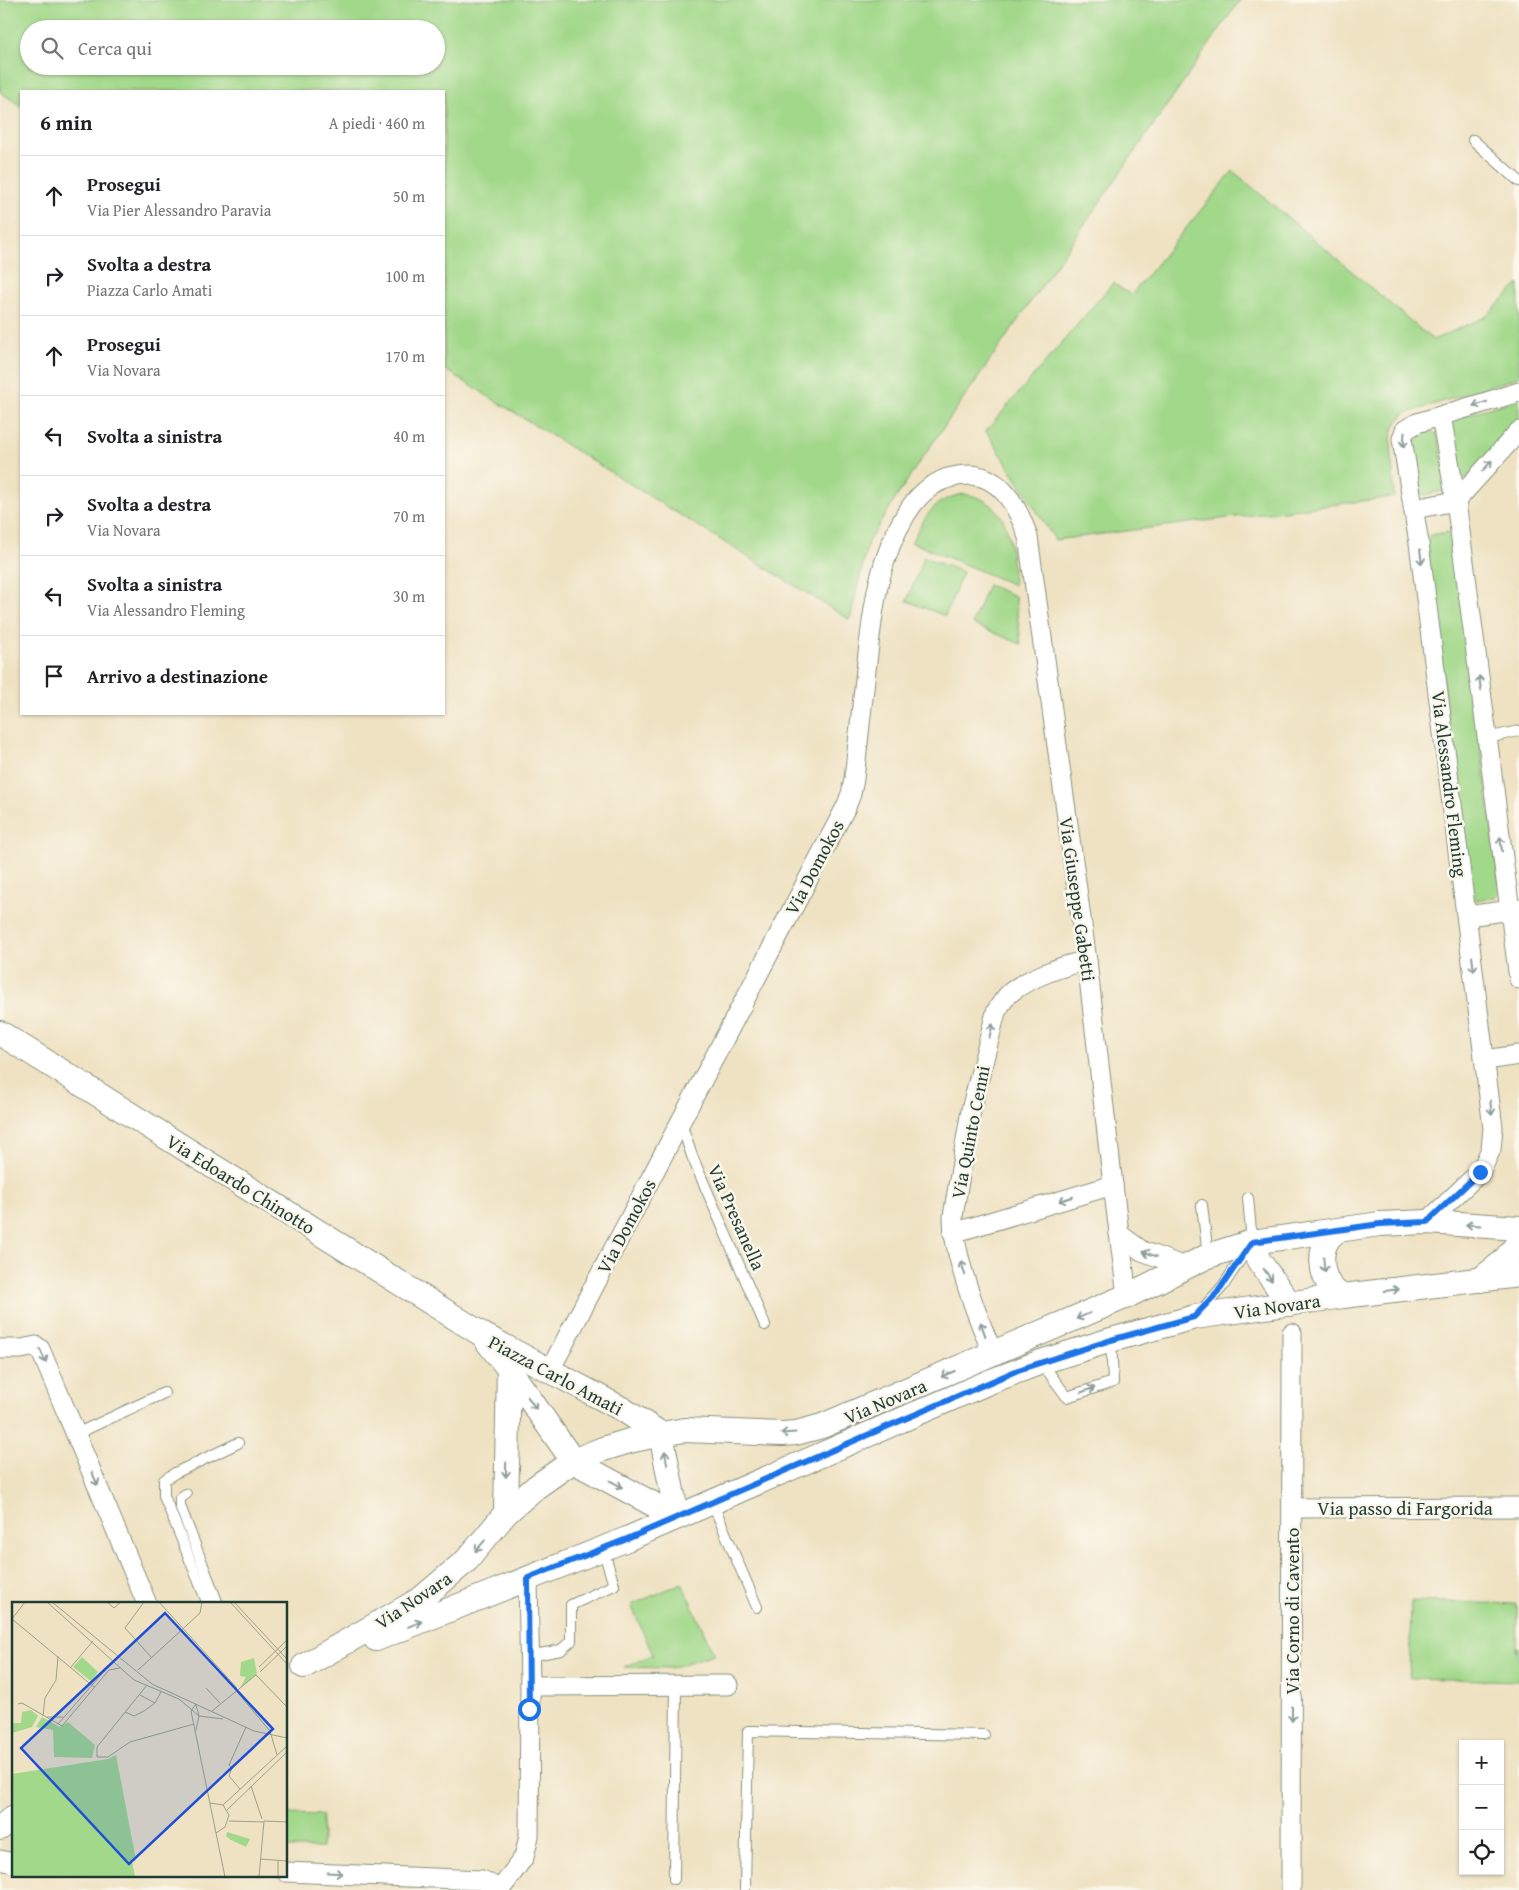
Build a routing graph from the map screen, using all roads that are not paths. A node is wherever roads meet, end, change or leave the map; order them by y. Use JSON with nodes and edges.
{"nodes":[{"id":1,"x":1473,"y":140,"type":"dead end"},
{"id":2,"x":1519,"y":180,"type":"edge"},
{"id":3,"x":1519,"y":392,"type":"edge"},
{"id":4,"x":1441,"y":416,"type":"junction"},
{"id":5,"x":1519,"y":432,"type":"edge"},
{"id":6,"x":1456,"y":501,"type":"junction"},
{"id":7,"x":1414,"y":509,"type":"junction"},
{"id":8,"x":1033,"y":565,"type":"joint"},
{"id":9,"x":1519,"y":731,"type":"edge"},
{"id":10,"x":1487,"y":738,"type":"junction"},
{"id":11,"x":1514,"y":909,"type":"edge"},
{"id":12,"x":1467,"y":916,"type":"junction"},
{"id":13,"x":1087,"y":961,"type":"junction"},
{"id":14,"x":1519,"y":979,"type":"edge"},
{"id":15,"x":0,"y":1033,"type":"edge"},
{"id":16,"x":1519,"y":1055,"type":"edge"},
{"id":17,"x":1485,"y":1060,"type":"junction"},
{"id":18,"x":680,"y":1122,"type":"junction"},
{"id":19,"x":1113,"y":1185,"type":"junction"},
{"id":20,"x":1248,"y":1198,"type":"dead end"},
{"id":21,"x":1202,"y":1205,"type":"dead end"},
{"id":22,"x":1427,"y":1222,"type":"junction"},
{"id":23,"x":1519,"y":1228,"type":"edge"},
{"id":24,"x":1337,"y":1231,"type":"junction"},
{"id":25,"x":953,"y":1233,"type":"junction"},
{"id":26,"x":1119,"y":1234,"type":"junction"},
{"id":27,"x":1252,"y":1242,"type":"junction"},
{"id":28,"x":1519,"y":1242,"type":"edge"},
{"id":29,"x":1208,"y":1256,"type":"junction"},
{"id":30,"x":1185,"y":1267,"type":"junction"},
{"id":31,"x":1519,"y":1275,"type":"edge"},
{"id":32,"x":1480,"y":1280,"type":"junction"},
{"id":33,"x":1127,"y":1296,"type":"junction"},
{"id":34,"x":1343,"y":1296,"type":"junction"},
{"id":35,"x":1290,"y":1304,"type":"junction"},
{"id":36,"x":1194,"y":1317,"type":"junction"},
{"id":37,"x":765,"y":1325,"type":"dead end"},
{"id":38,"x":1292,"y":1333,"type":"dead end"},
{"id":39,"x":483,"y":1335,"type":"junction"},
{"id":40,"x":1111,"y":1340,"type":"junction"},
{"id":41,"x":0,"y":1348,"type":"edge"},
{"id":42,"x":993,"y":1354,"type":"junction"},
{"id":43,"x":1042,"y":1362,"type":"junction"},
{"id":44,"x":509,"y":1369,"type":"junction"},
{"id":45,"x":550,"y":1370,"type":"junction"},
{"id":46,"x":164,"y":1393,"type":"dead end"},
{"id":47,"x":835,"y":1422,"type":"joint"},
{"id":48,"x":76,"y":1434,"type":"junction"},
{"id":49,"x":662,"y":1434,"type":"junction"},
{"id":50,"x":238,"y":1443,"type":"dead end"},
{"id":51,"x":573,"y":1461,"type":"junction"},
{"id":52,"x":186,"y":1494,"type":"dead end"},
{"id":53,"x":712,"y":1501,"type":"junction"},
{"id":54,"x":1519,"y":1507,"type":"edge"},
{"id":55,"x":1292,"y":1508,"type":"junction"},
{"id":56,"x":506,"y":1513,"type":"junction"},
{"id":57,"x":677,"y":1517,"type":"junction"},
{"id":58,"x":602,"y":1548,"type":"junction"},
{"id":59,"x":528,"y":1578,"type":"junction"},
{"id":60,"x":146,"y":1602,"type":"edge"},
{"id":61,"x":207,"y":1602,"type":"edge"},
{"id":62,"x":217,"y":1602,"type":"edge"},
{"id":63,"x":757,"y":1607,"type":"dead end"},
{"id":64,"x":529,"y":1656,"type":"junction"},
{"id":65,"x":295,"y":1670,"type":"edge"},
{"id":66,"x":728,"y":1685,"type":"dead end"},
{"id":67,"x":530,"y":1686,"type":"junction"},
{"id":68,"x":676,"y":1686,"type":"junction"},
{"id":69,"x":984,"y":1734,"type":"dead end"},
{"id":70,"x":12,"y":1819,"type":"edge"},
{"id":71,"x":0,"y":1828,"type":"edge"},
{"id":72,"x":288,"y":1872,"type":"edge"},
{"id":73,"x":674,"y":1879,"type":"dead end"},
{"id":74,"x":500,"y":1890,"type":"edge"},
{"id":75,"x":746,"y":1890,"type":"edge"},
{"id":76,"x":1291,"y":1890,"type":"edge"}],
"edges":[{"from":1,"to":2,"type":"lane"},
{"from":3,"to":4,"type":"street","name":"Via Alessandro Fleming","one_way":true},
{"from":4,"to":6,"type":"street"},
{"from":4,"to":7,"type":"street","name":"Via Alessandro Fleming","one_way":true},
{"from":6,"to":5,"type":"street","one_way":true},
{"from":6,"to":7,"type":"street"},
{"from":10,"to":6,"type":"street","one_way":true},
{"from":7,"to":12,"type":"street","name":"Via Alessandro Fleming","one_way":true},
{"from":8,"to":13,"type":"street","name":"Via Giuseppe Gabetti"},
{"from":8,"to":18,"type":"street","name":"Via Domokos"},
{"from":9,"to":10,"type":"lane"},
{"from":11,"to":10,"type":"street","one_way":true},
{"from":11,"to":12,"type":"street"},
{"from":11,"to":14,"type":"street"},
{"from":12,"to":17,"type":"street","name":"Via Alessandro Fleming","one_way":true},
{"from":13,"to":19,"type":"street","name":"Via Giuseppe Gabetti"},
{"from":25,"to":13,"type":"street","name":"Via Quinto Cenni","one_way":true},
{"from":15,"to":39,"type":"street","name":"Via Edoardo Chinotto"},
{"from":16,"to":17,"type":"street"},
{"from":17,"to":22,"type":"street","name":"Via Alessandro Fleming","one_way":true},
{"from":18,"to":37,"type":"lane","name":"Via Presanella"},
{"from":18,"to":45,"type":"street","name":"Via Domokos"},
{"from":19,"to":25,"type":"street","one_way":true},
{"from":19,"to":26,"type":"street","name":"Via Giuseppe Gabetti"},
{"from":20,"to":27,"type":"lane"},
{"from":21,"to":29,"type":"lane"},
{"from":23,"to":22,"type":"street","name":"Via Novara","one_way":true},
{"from":22,"to":24,"type":"street","name":"Via Novara"},
{"from":24,"to":27,"type":"street","name":"Via Novara"},
{"from":24,"to":34,"type":"street","one_way":true},
{"from":42,"to":25,"type":"street","name":"Via Quinto Cenni","one_way":true},
{"from":30,"to":26,"type":"street","one_way":true},
{"from":26,"to":33,"type":"street","name":"Via Giuseppe Gabetti"},
{"from":27,"to":29,"type":"street","name":"Via Novara"},
{"from":27,"to":35,"type":"street","one_way":true},
{"from":27,"to":36,"type":"lane"},
{"from":28,"to":32,"type":"street"},
{"from":29,"to":30,"type":"street","name":"Via Novara"},
{"from":30,"to":33,"type":"street","name":"Via Novara"},
{"from":31,"to":32,"type":"street","name":"Via Novara"},
{"from":34,"to":32,"type":"street","name":"Via Novara","one_way":true},
{"from":33,"to":42,"type":"street","name":"Via Novara","one_way":true},
{"from":34,"to":35,"type":"street","name":"Via Novara"},
{"from":35,"to":36,"type":"street","name":"Via Novara"},
{"from":36,"to":40,"type":"street","name":"Via Novara"},
{"from":38,"to":55,"type":"street","name":"Via Corno di Cavento"},
{"from":39,"to":44,"type":"street","name":"Piazza Carlo Amati"},
{"from":39,"to":45,"type":"street","name":"Piazza Carlo Amati"},
{"from":40,"to":43,"type":"street","name":"Via Novara"},
{"from":43,"to":40,"type":"lane","one_way":true},
{"from":41,"to":48,"type":"street","one_way":true},
{"from":42,"to":47,"type":"street","name":"Via Novara","one_way":true},
{"from":43,"to":53,"type":"street","name":"Via Novara"},
{"from":44,"to":51,"type":"street","name":"Piazza Carlo Amati","one_way":true},
{"from":44,"to":56,"type":"street","name":"Piazza Carlo Amati","one_way":true},
{"from":45,"to":49,"type":"street","name":"Piazza Carlo Amati"},
{"from":46,"to":48,"type":"lane"},
{"from":47,"to":49,"type":"street","name":"Piazza Carlo Amati","one_way":true},
{"from":48,"to":60,"type":"street","one_way":true},
{"from":49,"to":51,"type":"street","name":"Piazza Carlo Amati"},
{"from":57,"to":49,"type":"street","one_way":true},
{"from":50,"to":61,"type":"lane"},
{"from":51,"to":56,"type":"street","name":"Piazza Carlo Amati"},
{"from":51,"to":57,"type":"street","name":"Piazza Carlo Amati","one_way":true},
{"from":52,"to":62,"type":"lane"},
{"from":53,"to":57,"type":"street"},
{"from":53,"to":63,"type":"lane"},
{"from":54,"to":55,"type":"street","name":"Via passo di Fargorida"},
{"from":55,"to":76,"type":"street","name":"Via Corno di Cavento","one_way":true},
{"from":56,"to":65,"type":"street","name":"Via Novara","one_way":true},
{"from":57,"to":58,"type":"street"},
{"from":58,"to":59,"type":"street"},
{"from":58,"to":64,"type":"lane"},
{"from":59,"to":64,"type":"street"},
{"from":65,"to":59,"type":"street","name":"Via Novara","one_way":true},
{"from":64,"to":67,"type":"street"},
{"from":66,"to":68,"type":"street"},
{"from":67,"to":68,"type":"street"},
{"from":67,"to":74,"type":"street"},
{"from":68,"to":73,"type":"lane"},
{"from":69,"to":75,"type":"lane"},
{"from":70,"to":71,"type":"street"},
{"from":72,"to":74,"type":"street","one_way":true}]}
